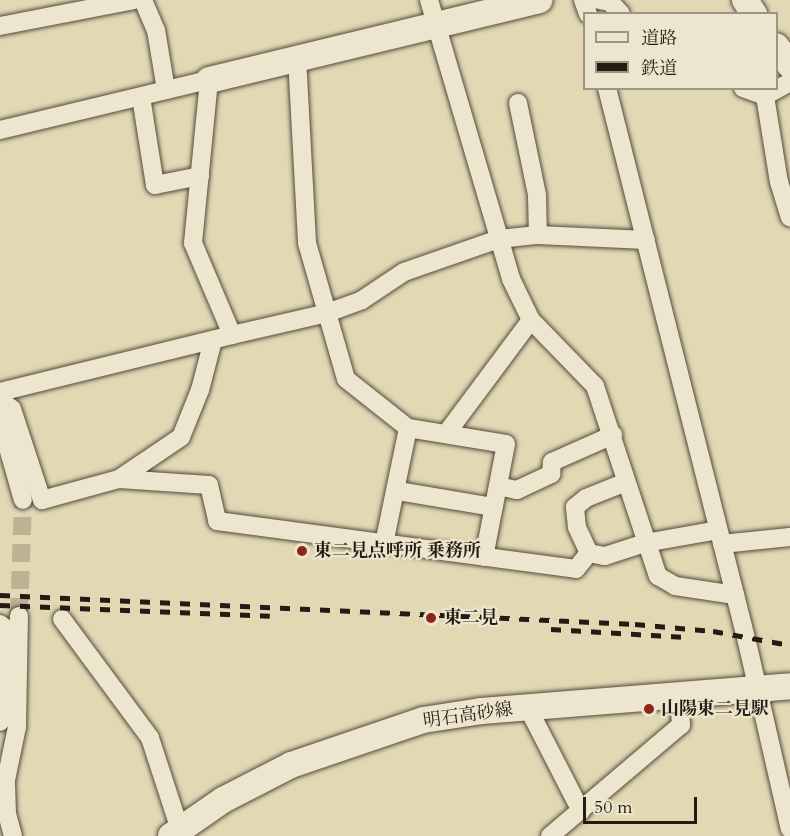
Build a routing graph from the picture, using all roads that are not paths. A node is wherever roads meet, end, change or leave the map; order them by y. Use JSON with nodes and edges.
{"nodes":[{"id":1,"x":134,"y":0,"type":"edge"},
{"id":2,"x":143,"y":0,"type":"edge"},
{"id":3,"x":539,"y":0,"type":"edge"},
{"id":4,"x":598,"y":0,"type":"edge"},
{"id":5,"x":432,"y":12,"type":"edge"},
{"id":6,"x":619,"y":12,"type":"edge"},
{"id":7,"x":0,"y":26,"type":"edge"},
{"id":8,"x":778,"y":47,"type":"edge"},
{"id":9,"x":297,"y":57,"type":"junction"},
{"id":10,"x":790,"y":64,"type":"edge"},
{"id":11,"x":209,"y":80,"type":"junction"},
{"id":12,"x":166,"y":90,"type":"junction"},
{"id":13,"x":608,"y":90,"type":"edge"},
{"id":14,"x":748,"y":90,"type":"edge"},
{"id":15,"x":776,"y":90,"type":"edge"},
{"id":16,"x":765,"y":96,"type":"junction"},
{"id":17,"x":141,"y":97,"type":"junction"},
{"id":18,"x":518,"y":103,"type":"dead end"},
{"id":19,"x":0,"y":130,"type":"edge"},
{"id":20,"x":200,"y":176,"type":"junction"},
{"id":21,"x":790,"y":217,"type":"edge"},
{"id":22,"x":538,"y":235,"type":"junction"},
{"id":23,"x":499,"y":239,"type":"junction"},
{"id":24,"x":646,"y":240,"type":"junction"},
{"id":25,"x":327,"y":313,"type":"junction"},
{"id":26,"x":531,"y":320,"type":"junction"},
{"id":27,"x":232,"y":335,"type":"junction"},
{"id":28,"x":213,"y":340,"type":"junction"},
{"id":29,"x":0,"y":392,"type":"edge"},
{"id":30,"x":0,"y":400,"type":"edge"},
{"id":31,"x":0,"y":420,"type":"edge"},
{"id":32,"x":408,"y":428,"type":"junction"},
{"id":33,"x":446,"y":434,"type":"junction"},
{"id":34,"x":613,"y":435,"type":"junction"},
{"id":35,"x":119,"y":478,"type":"junction"},
{"id":36,"x":627,"y":482,"type":"junction"},
{"id":37,"x":498,"y":486,"type":"junction"},
{"id":38,"x":398,"y":491,"type":"junction"},
{"id":39,"x":23,"y":500,"type":"tunnel mouth"},
{"id":40,"x":494,"y":507,"type":"junction"},
{"id":41,"x":720,"y":537,"type":"junction"},
{"id":42,"x":790,"y":537,"type":"edge"},
{"id":43,"x":645,"y":543,"type":"junction"},
{"id":44,"x":384,"y":544,"type":"junction"},
{"id":45,"x":589,"y":553,"type":"junction"},
{"id":46,"x":484,"y":557,"type":"junction"},
{"id":47,"x":735,"y":595,"type":"junction"},
{"id":48,"x":19,"y":616,"type":"tunnel mouth"},
{"id":49,"x":62,"y":619,"type":"dead end"},
{"id":50,"x":0,"y":624,"type":"tunnel mouth"},
{"id":51,"x":758,"y":686,"type":"junction"},
{"id":52,"x":790,"y":686,"type":"edge"},
{"id":53,"x":679,"y":693,"type":"junction"},
{"id":54,"x":528,"y":708,"type":"junction"},
{"id":55,"x":0,"y":723,"type":"edge"},
{"id":56,"x":6,"y":780,"type":"junction"},
{"id":57,"x":581,"y":811,"type":"junction"},
{"id":58,"x":790,"y":829,"type":"edge"},
{"id":59,"x":176,"y":833,"type":"edge"},
{"id":60,"x":13,"y":836,"type":"edge"},
{"id":61,"x":550,"y":836,"type":"edge"}],
"edges":[{"from":1,"to":7,"type":"street"},
{"from":2,"to":12,"type":"street"},
{"from":3,"to":5,"type":"main road"},
{"from":4,"to":6,"type":"street"},
{"from":5,"to":9,"type":"main road"},
{"from":5,"to":23,"type":"street"},
{"from":8,"to":10,"type":"main road"},
{"from":9,"to":11,"type":"main road"},
{"from":9,"to":25,"type":"street"},
{"from":11,"to":12,"type":"street"},
{"from":11,"to":20,"type":"street"},
{"from":12,"to":17,"type":"street"},
{"from":13,"to":24,"type":"street"},
{"from":14,"to":16,"type":"street"},
{"from":15,"to":16,"type":"street"},
{"from":16,"to":21,"type":"street"},
{"from":17,"to":19,"type":"street"},
{"from":17,"to":20,"type":"street"},
{"from":18,"to":22,"type":"street"},
{"from":20,"to":27,"type":"street"},
{"from":22,"to":23,"type":"street"},
{"from":22,"to":24,"type":"street"},
{"from":23,"to":25,"type":"street"},
{"from":23,"to":26,"type":"street"},
{"from":24,"to":41,"type":"street"},
{"from":25,"to":27,"type":"street"},
{"from":25,"to":32,"type":"street"},
{"from":26,"to":33,"type":"street"},
{"from":26,"to":34,"type":"street"},
{"from":27,"to":28,"type":"street"},
{"from":28,"to":29,"type":"street"},
{"from":28,"to":35,"type":"street"},
{"from":30,"to":35,"type":"street"},
{"from":31,"to":39,"type":"street"},
{"from":32,"to":33,"type":"street"},
{"from":32,"to":38,"type":"street"},
{"from":33,"to":37,"type":"street"},
{"from":34,"to":36,"type":"street"},
{"from":34,"to":37,"type":"street"},
{"from":35,"to":44,"type":"street"},
{"from":36,"to":43,"type":"street"},
{"from":36,"to":45,"type":"street"},
{"from":37,"to":40,"type":"street"},
{"from":38,"to":40,"type":"street"},
{"from":38,"to":44,"type":"street"},
{"from":40,"to":46,"type":"street"},
{"from":41,"to":42,"type":"street"},
{"from":41,"to":43,"type":"street"},
{"from":41,"to":47,"type":"street"},
{"from":43,"to":45,"type":"street"},
{"from":43,"to":47,"type":"street"},
{"from":44,"to":46,"type":"street"},
{"from":45,"to":46,"type":"street"},
{"from":47,"to":51,"type":"street"},
{"from":48,"to":56,"type":"street"},
{"from":49,"to":59,"type":"street"},
{"from":50,"to":55,"type":"street"},
{"from":51,"to":52,"type":"main road","name":"明石高砂線"},
{"from":51,"to":53,"type":"main road","name":"明石高砂線"},
{"from":51,"to":58,"type":"street"},
{"from":53,"to":54,"type":"main road","name":"明石高砂線"},
{"from":53,"to":57,"type":"street"},
{"from":54,"to":57,"type":"street"},
{"from":54,"to":59,"type":"main road","name":"明石高砂線"},
{"from":55,"to":56,"type":"street"},
{"from":56,"to":60,"type":"street"},
{"from":57,"to":61,"type":"street"}]}
